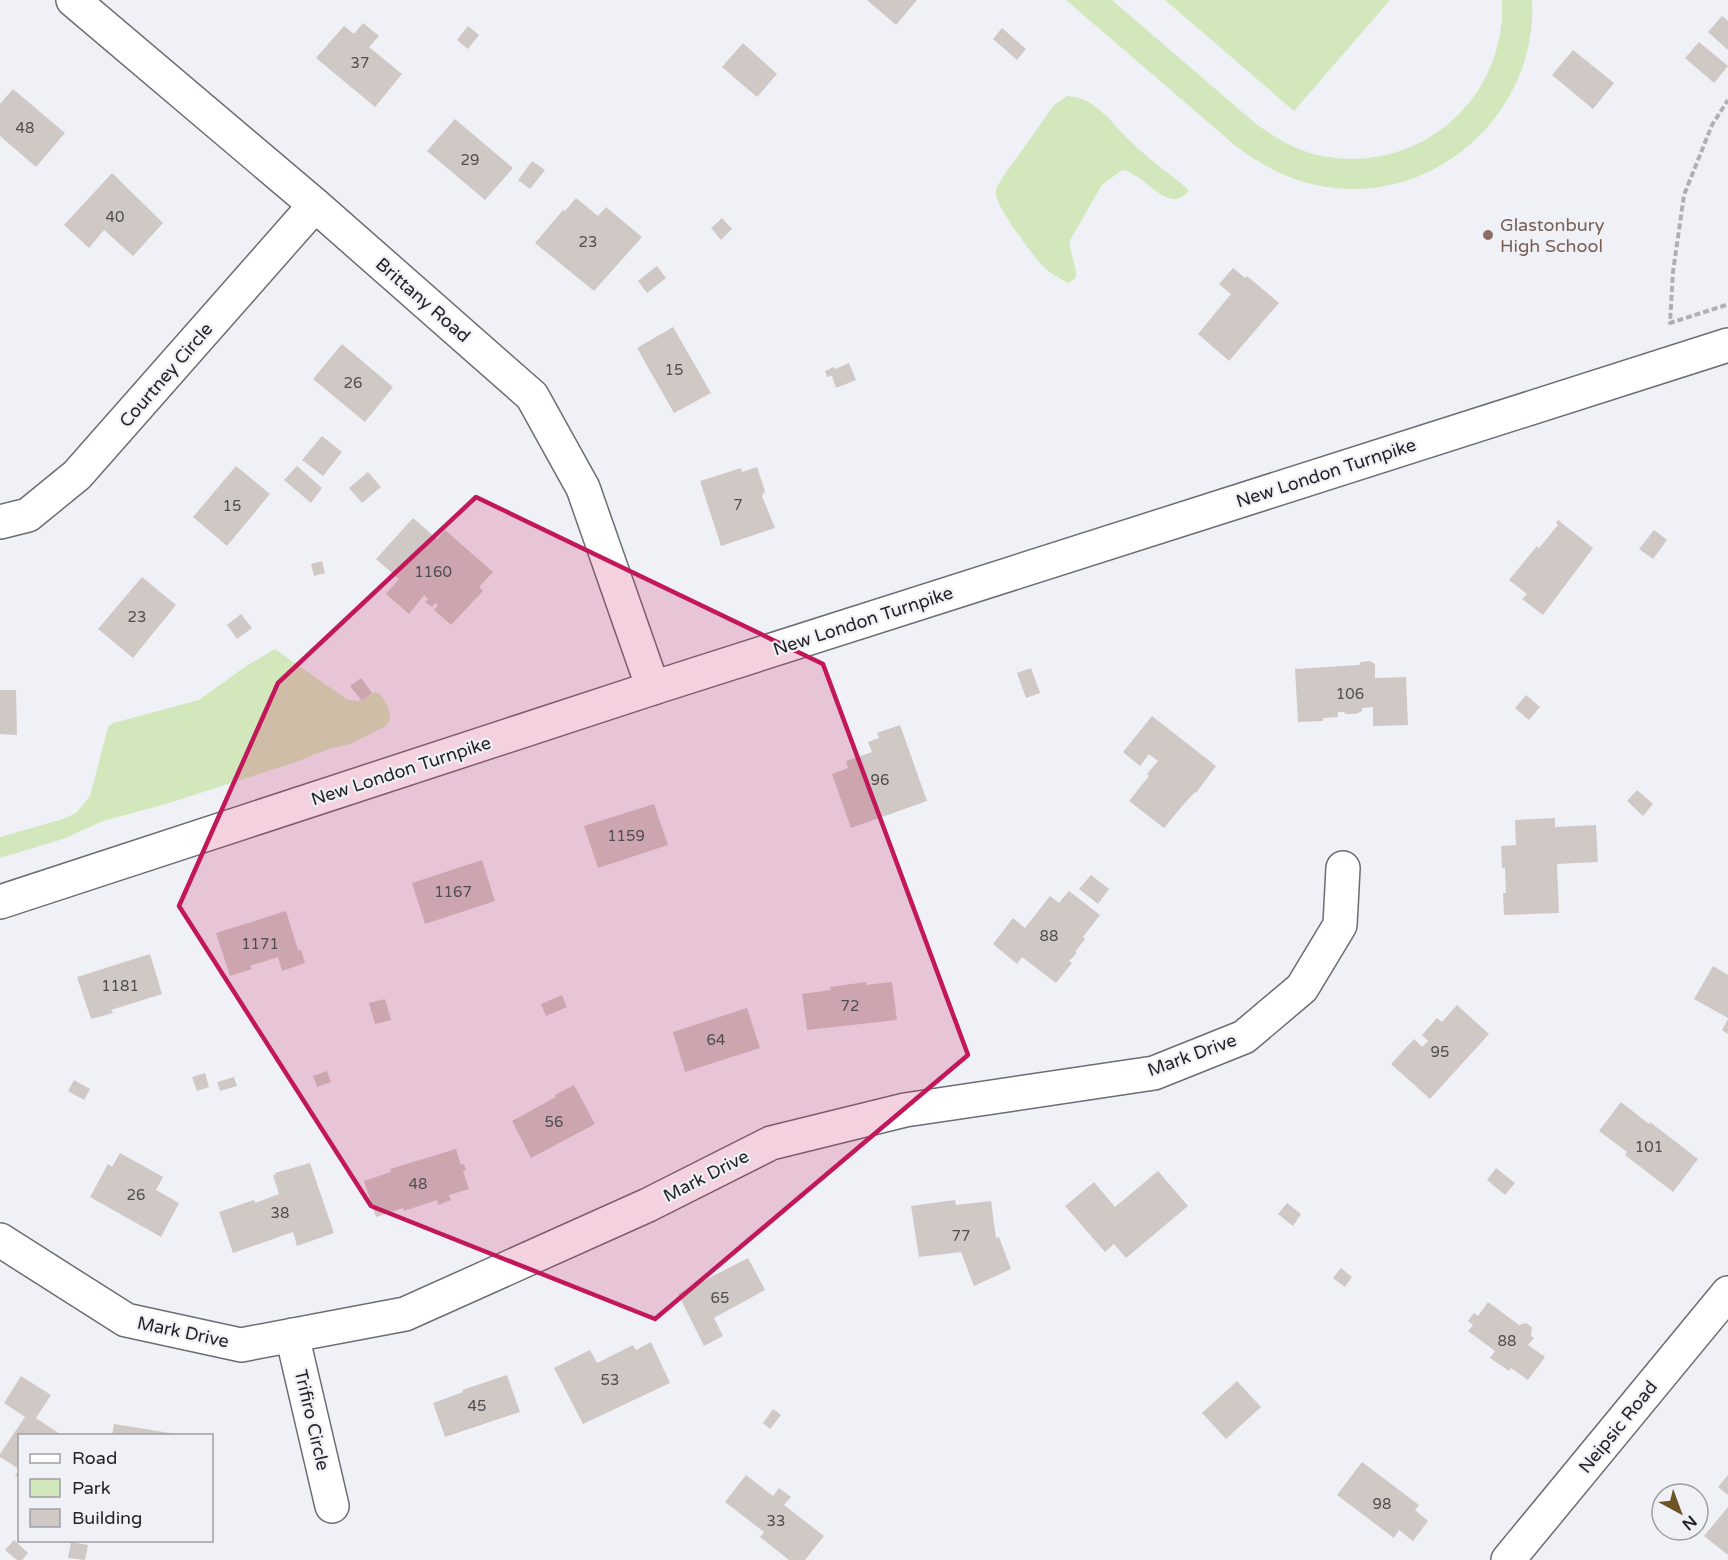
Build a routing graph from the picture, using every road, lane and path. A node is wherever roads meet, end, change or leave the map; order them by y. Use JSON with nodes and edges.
{"nodes":[{"id":1,"x":73,"y":0,"type":"edge"},
{"id":2,"x":1728,"y":100,"type":"edge"},
{"id":3,"x":315,"y":205,"type":"junction"},
{"id":4,"x":1726,"y":305,"type":"dead end"},
{"id":5,"x":1728,"y":345,"type":"edge"},
{"id":6,"x":0,"y":522,"type":"edge"},
{"id":7,"x":653,"y":688,"type":"junction"},
{"id":8,"x":1343,"y":868,"type":"dead end"},
{"id":9,"x":0,"y":902,"type":"edge"},
{"id":10,"x":0,"y":1240,"type":"edge"},
{"id":11,"x":1728,"y":1293,"type":"edge"},
{"id":12,"x":291,"y":1335,"type":"junction"},
{"id":13,"x":332,"y":1506,"type":"dead end"},
{"id":14,"x":1508,"y":1560,"type":"edge"}],
"edges":[{"from":1,"to":3,"type":"street","name":"Brittany Road"},
{"from":2,"to":4,"type":"path"},
{"from":3,"to":6,"type":"street","name":"Courtney Circle"},
{"from":3,"to":7,"type":"street","name":"Brittany Road"},
{"from":5,"to":7,"type":"street","name":"New London Turnpike"},
{"from":7,"to":9,"type":"street","name":"New London Turnpike"},
{"from":8,"to":12,"type":"street","name":"Mark Drive"},
{"from":10,"to":12,"type":"street","name":"Mark Drive"},
{"from":11,"to":14,"type":"street","name":"Neipsic Road"},
{"from":12,"to":13,"type":"street","name":"Trifiro Circle"}]}
